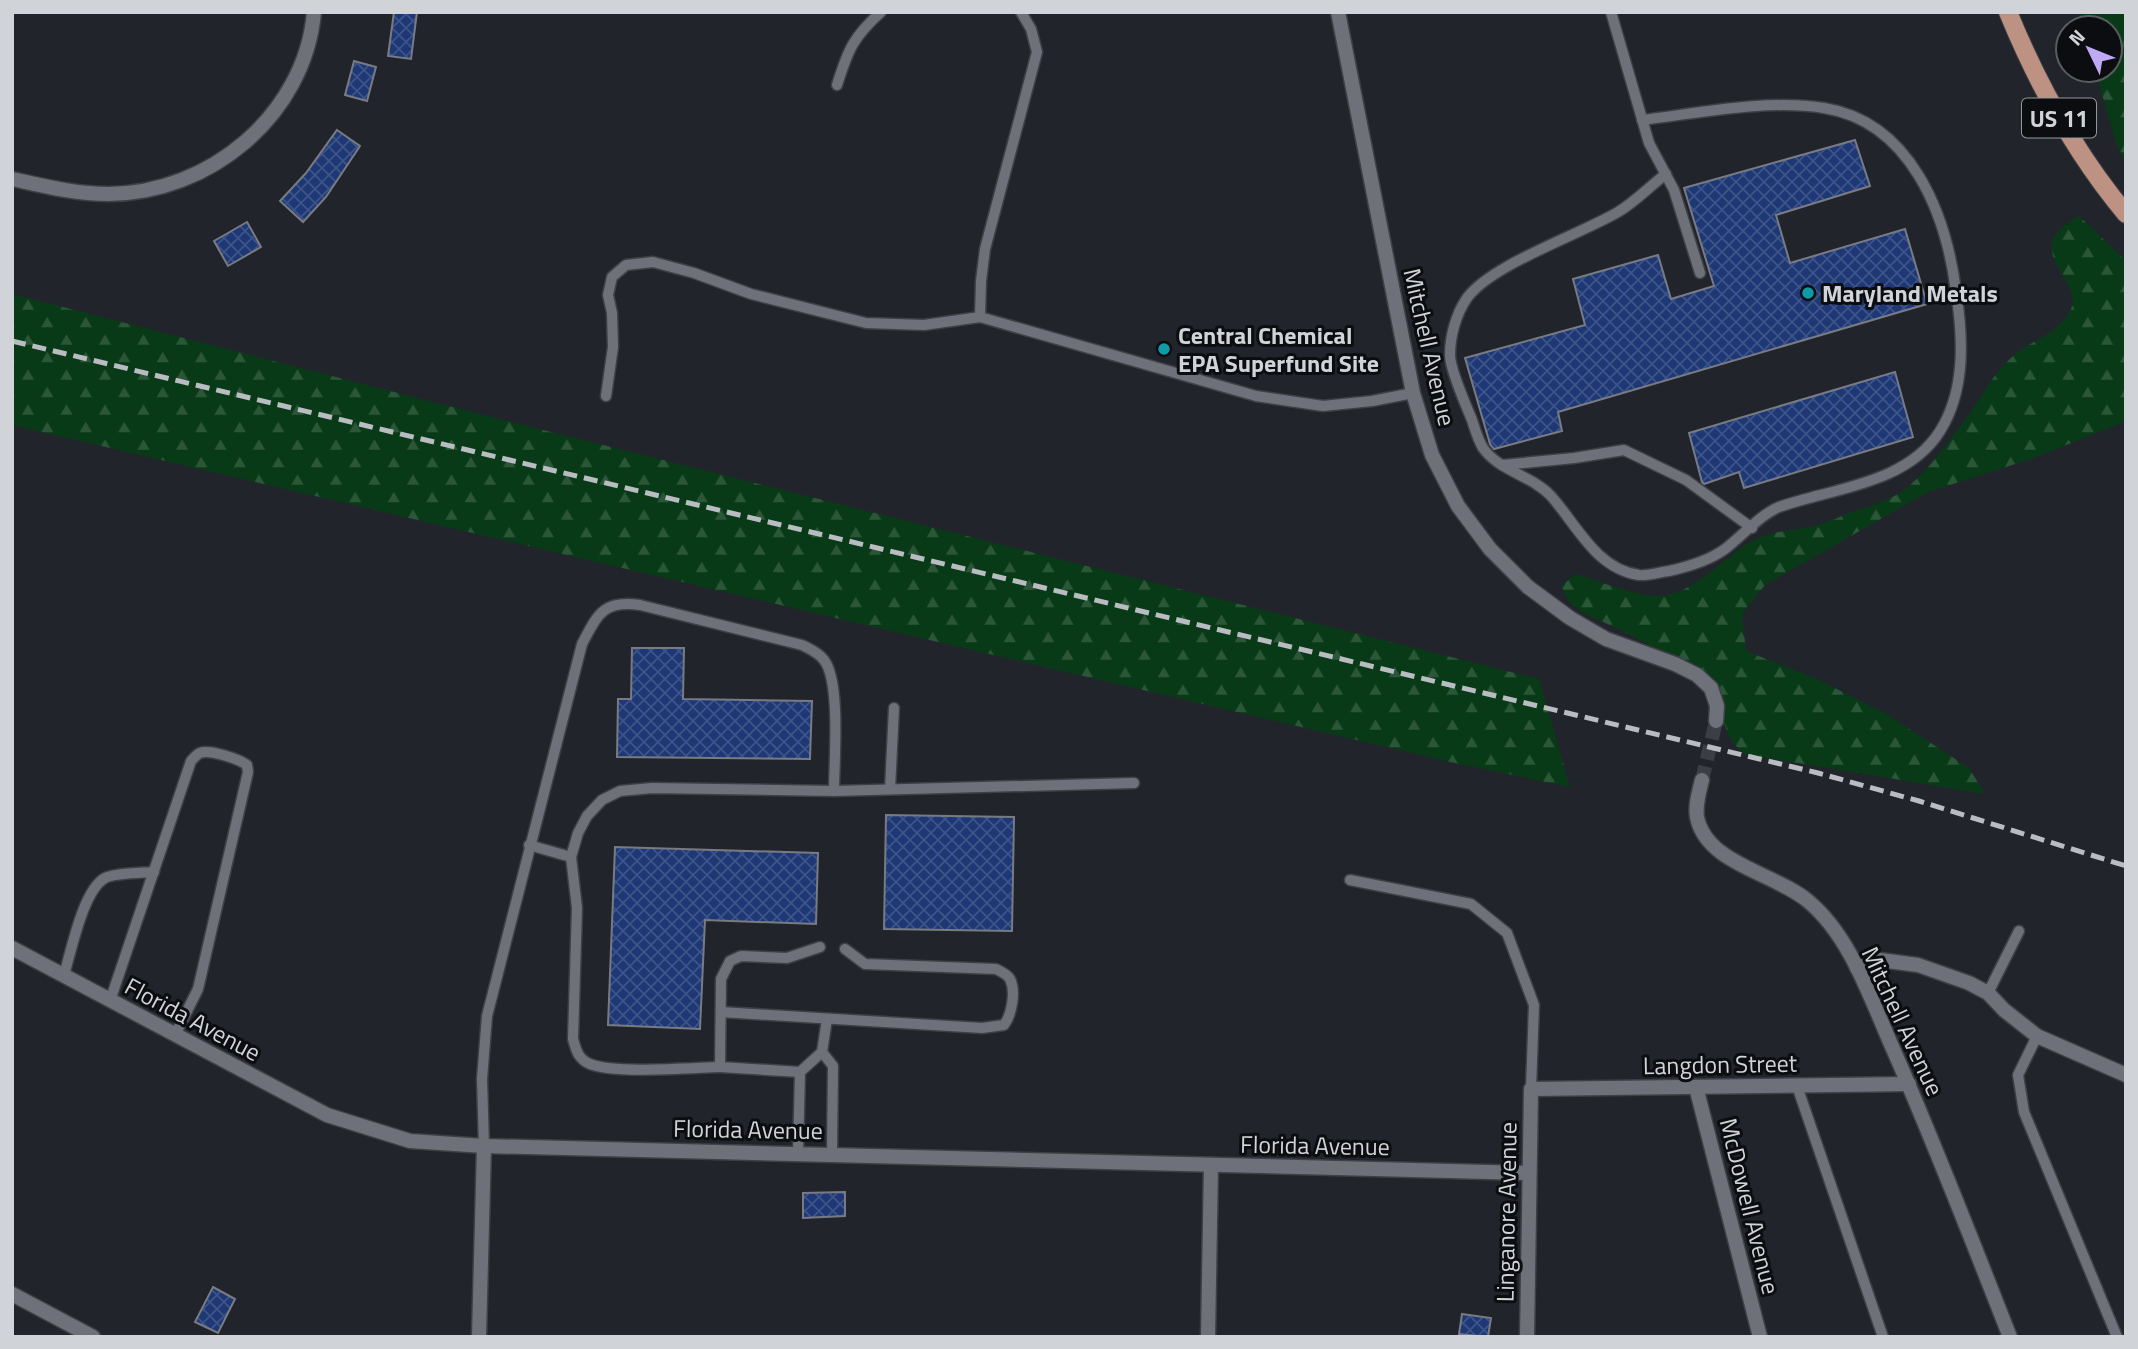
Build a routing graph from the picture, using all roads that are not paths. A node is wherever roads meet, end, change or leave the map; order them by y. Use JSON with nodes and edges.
{"nodes":[{"id":1,"x":314,"y":12,"type":"edge"},
{"id":2,"x":881,"y":12,"type":"edge"},
{"id":3,"x":1021,"y":12,"type":"edge"},
{"id":4,"x":1338,"y":12,"type":"edge"},
{"id":5,"x":1611,"y":12,"type":"edge"},
{"id":6,"x":2008,"y":12,"type":"edge"},
{"id":7,"x":837,"y":85,"type":"dead end"},
{"id":8,"x":1642,"y":120,"type":"junction"},
{"id":9,"x":1665,"y":174,"type":"junction"},
{"id":10,"x":12,"y":179,"type":"edge"},
{"id":11,"x":2126,"y":214,"type":"edge"},
{"id":12,"x":1700,"y":273,"type":"dead end"},
{"id":13,"x":980,"y":317,"type":"junction"},
{"id":14,"x":1413,"y":393,"type":"junction"},
{"id":15,"x":606,"y":396,"type":"dead end"},
{"id":16,"x":1502,"y":464,"type":"junction"},
{"id":17,"x":1752,"y":528,"type":"junction"},
{"id":18,"x":894,"y":708,"type":"dead end"},
{"id":19,"x":1716,"y":722,"type":"tunnel mouth"},
{"id":20,"x":1702,"y":780,"type":"tunnel mouth"},
{"id":21,"x":1134,"y":783,"type":"dead end"},
{"id":22,"x":890,"y":789,"type":"junction"},
{"id":23,"x":834,"y":791,"type":"junction"},
{"id":24,"x":529,"y":845,"type":"junction"},
{"id":25,"x":571,"y":857,"type":"junction"},
{"id":26,"x":155,"y":872,"type":"junction"},
{"id":27,"x":1350,"y":880,"type":"dead end"},
{"id":28,"x":2019,"y":931,"type":"dead end"},
{"id":29,"x":12,"y":947,"type":"edge"},
{"id":30,"x":820,"y":947,"type":"dead end"},
{"id":31,"x":845,"y":949,"type":"dead end"},
{"id":32,"x":1857,"y":968,"type":"junction"},
{"id":33,"x":64,"y":975,"type":"junction"},
{"id":34,"x":1988,"y":993,"type":"junction"},
{"id":35,"x":110,"y":1000,"type":"junction"},
{"id":36,"x":720,"y":1012,"type":"junction"},
{"id":37,"x":827,"y":1019,"type":"junction"},
{"id":38,"x":175,"y":1035,"type":"junction"},
{"id":39,"x":2037,"y":1036,"type":"junction"},
{"id":40,"x":822,"y":1052,"type":"junction"},
{"id":41,"x":720,"y":1067,"type":"junction"},
{"id":42,"x":800,"y":1072,"type":"junction"},
{"id":43,"x":2126,"y":1075,"type":"edge"},
{"id":44,"x":1909,"y":1084,"type":"junction"},
{"id":45,"x":1797,"y":1086,"type":"junction"},
{"id":46,"x":1696,"y":1087,"type":"junction"},
{"id":47,"x":1531,"y":1089,"type":"junction"},
{"id":48,"x":484,"y":1146,"type":"junction"},
{"id":49,"x":798,"y":1153,"type":"junction"},
{"id":50,"x":832,"y":1154,"type":"junction"},
{"id":51,"x":1211,"y":1165,"type":"junction"},
{"id":52,"x":1529,"y":1173,"type":"junction"},
{"id":53,"x":12,"y":1294,"type":"edge"},
{"id":54,"x":93,"y":1337,"type":"edge"},
{"id":55,"x":479,"y":1337,"type":"edge"},
{"id":56,"x":1208,"y":1337,"type":"edge"},
{"id":57,"x":1527,"y":1337,"type":"edge"},
{"id":58,"x":1760,"y":1337,"type":"edge"},
{"id":59,"x":1883,"y":1337,"type":"edge"},
{"id":60,"x":2011,"y":1337,"type":"edge"},
{"id":61,"x":2117,"y":1337,"type":"edge"}],
"edges":[{"from":1,"to":10,"type":"street"},
{"from":2,"to":7,"type":"lane"},
{"from":3,"to":13,"type":"lane"},
{"from":4,"to":14,"type":"street","name":"Mitchell Avenue"},
{"from":5,"to":8,"type":"lane"},
{"from":6,"to":11,"type":"main road","number":"US 11"},
{"from":8,"to":9,"type":"lane"},
{"from":8,"to":17,"type":"lane"},
{"from":9,"to":12,"type":"lane"},
{"from":9,"to":16,"type":"lane"},
{"from":13,"to":14,"type":"lane"},
{"from":13,"to":15,"type":"lane"},
{"from":14,"to":19,"type":"street","name":"Mitchell Avenue"},
{"from":16,"to":17,"type":"lane"},
{"from":16,"to":17,"type":"lane"},
{"from":18,"to":22,"type":"lane"},
{"from":20,"to":32,"type":"street","name":"Mitchell Avenue"},
{"from":21,"to":22,"type":"lane"},
{"from":22,"to":23,"type":"lane"},
{"from":23,"to":24,"type":"lane"},
{"from":23,"to":25,"type":"lane"},
{"from":24,"to":25,"type":"lane"},
{"from":24,"to":48,"type":"lane"},
{"from":25,"to":41,"type":"lane"},
{"from":26,"to":33,"type":"lane"},
{"from":26,"to":35,"type":"lane"},
{"from":26,"to":38,"type":"lane"},
{"from":27,"to":47,"type":"lane"},
{"from":28,"to":34,"type":"lane"},
{"from":29,"to":33,"type":"street","name":"Florida Avenue"},
{"from":30,"to":36,"type":"lane"},
{"from":31,"to":37,"type":"lane"},
{"from":32,"to":34,"type":"street"},
{"from":32,"to":44,"type":"street","name":"Mitchell Avenue"},
{"from":33,"to":35,"type":"street","name":"Florida Avenue"},
{"from":34,"to":39,"type":"street"},
{"from":35,"to":38,"type":"street","name":"Florida Avenue"},
{"from":36,"to":37,"type":"lane"},
{"from":36,"to":41,"type":"lane"},
{"from":37,"to":40,"type":"lane"},
{"from":38,"to":48,"type":"street","name":"Florida Avenue"},
{"from":39,"to":43,"type":"street"},
{"from":39,"to":61,"type":"lane"},
{"from":40,"to":42,"type":"lane"},
{"from":40,"to":50,"type":"lane"},
{"from":41,"to":42,"type":"lane"},
{"from":42,"to":49,"type":"lane"},
{"from":44,"to":45,"type":"street","name":"Langdon Street"},
{"from":44,"to":60,"type":"street","name":"Mitchell Avenue"},
{"from":45,"to":46,"type":"street","name":"Langdon Street"},
{"from":45,"to":59,"type":"lane"},
{"from":46,"to":47,"type":"street","name":"Langdon Street"},
{"from":46,"to":58,"type":"street","name":"McDowell Avenue"},
{"from":47,"to":52,"type":"street","name":"Linganore Avenue"},
{"from":48,"to":49,"type":"street","name":"Florida Avenue"},
{"from":48,"to":55,"type":"street"},
{"from":49,"to":50,"type":"street","name":"Florida Avenue"},
{"from":50,"to":51,"type":"street","name":"Florida Avenue"},
{"from":51,"to":52,"type":"street","name":"Florida Avenue"},
{"from":51,"to":56,"type":"street"},
{"from":52,"to":57,"type":"street","name":"Linganore Avenue"},
{"from":53,"to":54,"type":"street"}]}
